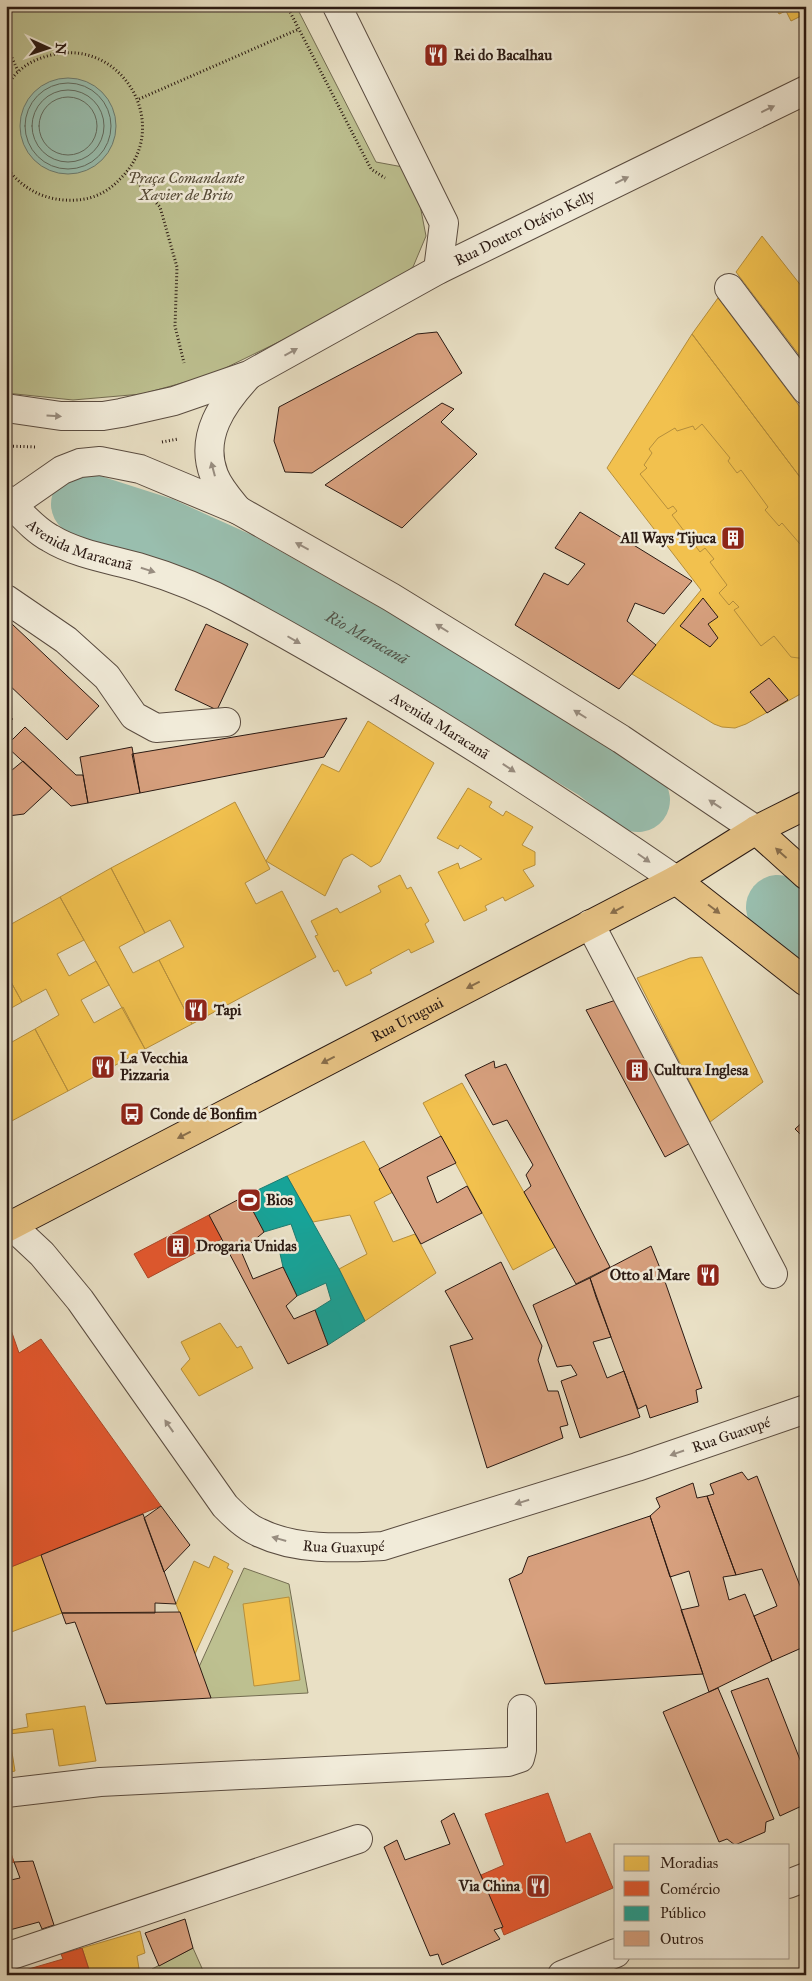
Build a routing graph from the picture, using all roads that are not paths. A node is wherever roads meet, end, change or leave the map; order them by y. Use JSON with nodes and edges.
{"nodes":[{"id":1,"x":337,"y":6,"type":"edge"},
{"id":2,"x":806,"y":90,"type":"edge"},
{"id":3,"x":438,"y":270,"type":"junction"},
{"id":4,"x":729,"y":288,"type":"dead end"},
{"id":5,"x":249,"y":375,"type":"junction"},
{"id":6,"x":806,"y":390,"type":"edge"},
{"id":7,"x":6,"y":408,"type":"edge"},
{"id":8,"x":8,"y":504,"type":"edge"},
{"id":9,"x":238,"y":510,"type":"junction"},
{"id":10,"x":6,"y":599,"type":"edge"},
{"id":11,"x":226,"y":722,"type":"dead end"},
{"id":12,"x":806,"y":804,"type":"edge"},
{"id":13,"x":756,"y":830,"type":"junction"},
{"id":14,"x":806,"y":875,"type":"edge"},
{"id":15,"x":676,"y":880,"type":"junction"},
{"id":16,"x":590,"y":924,"type":"junction"},
{"id":17,"x":806,"y":982,"type":"edge"},
{"id":18,"x":9,"y":1226,"type":"edge"},
{"id":19,"x":773,"y":1274,"type":"dead end"},
{"id":20,"x":806,"y":1409,"type":"edge"},
{"id":21,"x":522,"y":1709,"type":"dead end"},
{"id":22,"x":6,"y":1793,"type":"edge"},
{"id":23,"x":358,"y":1839,"type":"dead end"},
{"id":24,"x":806,"y":1877,"type":"edge"},
{"id":25,"x":790,"y":1883,"type":"edge"},
{"id":26,"x":614,"y":1954,"type":"edge"},
{"id":27,"x":6,"y":1957,"type":"edge"},
{"id":28,"x":562,"y":1975,"type":"edge"}],
"edges":[{"from":1,"to":3,"type":"street"},
{"from":3,"to":2,"type":"street","name":"Rua Doutor Otávio Kelly","one_way":true},
{"from":5,"to":3,"type":"street","name":"Rua Doutor Otávio Kelly","one_way":true},
{"from":4,"to":6,"type":"street"},
{"from":7,"to":5,"type":"street","one_way":true},
{"from":9,"to":5,"type":"street","one_way":true},
{"from":8,"to":9,"type":"street","name":"Avenida Maracanã"},
{"from":8,"to":15,"type":"street","name":"Avenida Maracanã","one_way":true},
{"from":13,"to":9,"type":"street","name":"Avenida Maracanã","one_way":true},
{"from":10,"to":11,"type":"street"},
{"from":12,"to":13,"type":"main road","name":"Rua Uruguai"},
{"from":14,"to":13,"type":"main road","name":"Avenida Maracanã","one_way":true},
{"from":13,"to":15,"type":"main road","name":"Rua Uruguai"},
{"from":15,"to":16,"type":"main road","name":"Rua Uruguai","one_way":true},
{"from":15,"to":17,"type":"main road","name":"Avenida Maracanã","one_way":true},
{"from":16,"to":18,"type":"main road","name":"Rua Uruguai","one_way":true},
{"from":16,"to":19,"type":"street"},
{"from":20,"to":18,"type":"street","name":"Rua Guaxupé","one_way":true},
{"from":21,"to":22,"type":"street"},
{"from":23,"to":27,"type":"street"},
{"from":24,"to":25,"type":"street"},
{"from":26,"to":28,"type":"street"}]}
